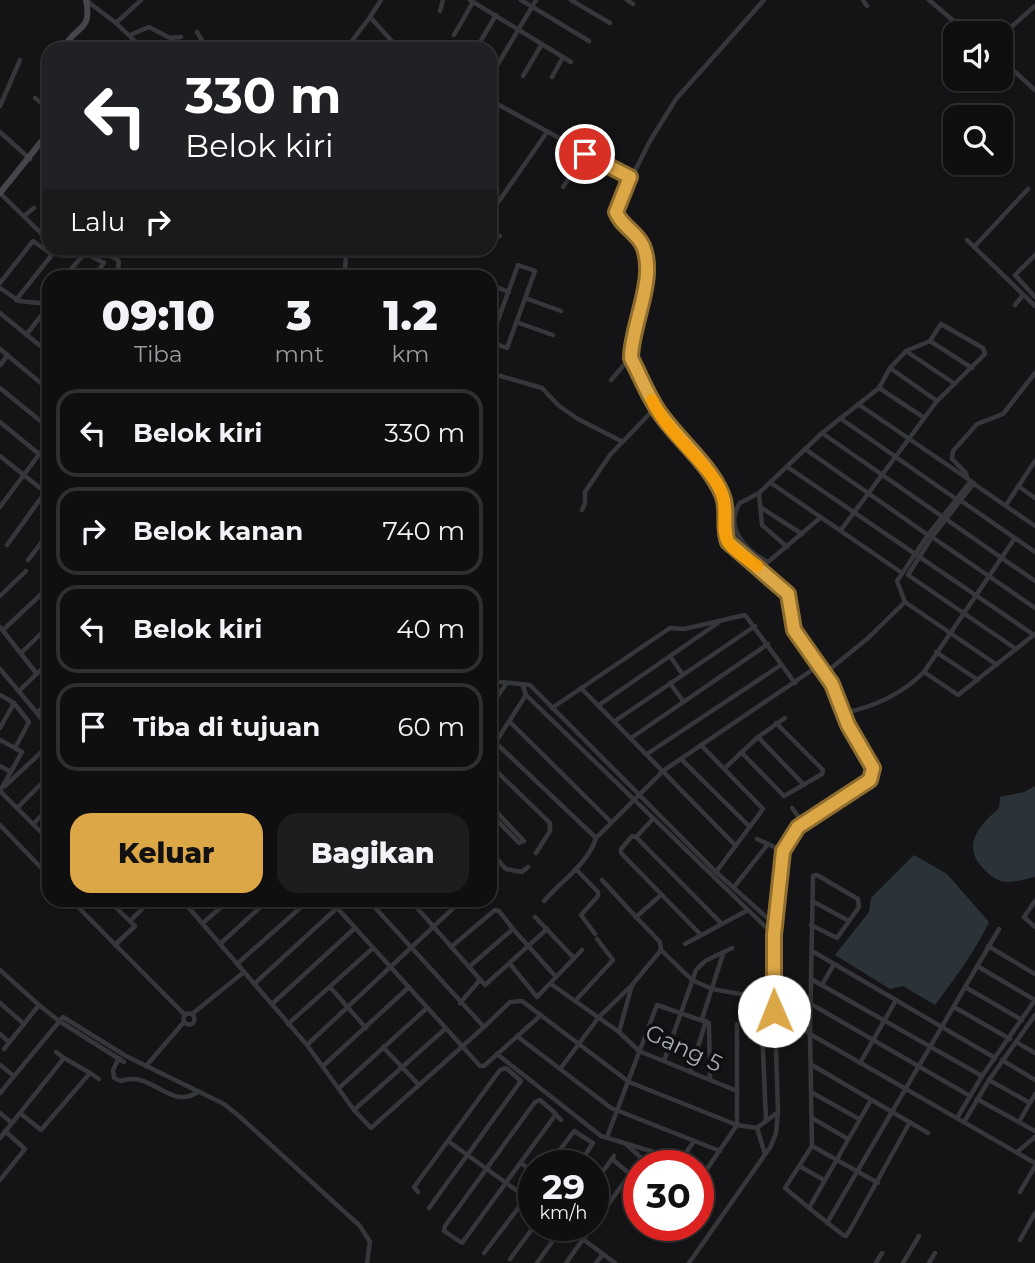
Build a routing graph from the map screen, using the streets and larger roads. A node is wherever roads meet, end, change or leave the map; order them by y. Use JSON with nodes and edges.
{"nodes":[{"id":1,"x":86,"y":0,"type":"edge"},
{"id":2,"x":141,"y":0,"type":"edge"},
{"id":3,"x":381,"y":0,"type":"edge"},
{"id":4,"x":443,"y":0,"type":"edge"},
{"id":5,"x":521,"y":0,"type":"edge"},
{"id":6,"x":536,"y":0,"type":"edge"},
{"id":7,"x":571,"y":0,"type":"edge"},
{"id":8,"x":627,"y":0,"type":"edge"},
{"id":9,"x":764,"y":0,"type":"edge"},
{"id":10,"x":863,"y":0,"type":"edge"},
{"id":11,"x":929,"y":0,"type":"edge"},
{"id":12,"x":471,"y":1,"type":"edge"},
{"id":13,"x":633,"y":4,"type":"dead end"},
{"id":14,"x":867,"y":6,"type":"dead end"},
{"id":15,"x":1035,"y":6,"type":"edge"},
{"id":16,"x":532,"y":7,"type":"junction"},
{"id":17,"x":440,"y":11,"type":"dead end"},
{"id":18,"x":496,"y":15,"type":"junction"},
{"id":19,"x":370,"y":17,"type":"junction"},
{"id":20,"x":954,"y":21,"type":"edge"},
{"id":21,"x":116,"y":23,"type":"junction"},
{"id":22,"x":610,"y":23,"type":"dead end"},
{"id":23,"x":1013,"y":25,"type":"edge"},
{"id":24,"x":518,"y":29,"type":"junction"},
{"id":25,"x":197,"y":32,"type":"dead end"},
{"id":26,"x":130,"y":35,"type":"junction"},
{"id":27,"x":454,"y":35,"type":"dead end"},
{"id":28,"x":181,"y":37,"type":"dead end"},
{"id":29,"x":589,"y":41,"type":"dead end"},
{"id":30,"x":68,"y":42,"type":"edge"},
{"id":31,"x":136,"y":42,"type":"edge"},
{"id":32,"x":203,"y":42,"type":"edge"},
{"id":33,"x":351,"y":42,"type":"edge"},
{"id":34,"x":391,"y":42,"type":"edge"},
{"id":35,"x":480,"y":42,"type":"edge"},
{"id":36,"x":542,"y":44,"type":"junction"},
{"id":37,"x":564,"y":57,"type":"junction"},
{"id":38,"x":20,"y":60,"type":"dead end"},
{"id":39,"x":571,"y":62,"type":"dead end"},
{"id":40,"x":497,"y":66,"type":"edge"},
{"id":41,"x":1013,"y":70,"type":"edge"},
{"id":42,"x":523,"y":76,"type":"dead end"},
{"id":43,"x":552,"y":77,"type":"dead end"},
{"id":44,"x":1035,"y":90,"type":"edge"},
{"id":45,"x":36,"y":99,"type":"dead end"},
{"id":46,"x":42,"y":103,"type":"edge"},
{"id":47,"x":497,"y":104,"type":"edge"},
{"id":48,"x":0,"y":106,"type":"edge"},
{"id":49,"x":0,"y":132,"type":"edge"},
{"id":50,"x":547,"y":132,"type":"junction"},
{"id":51,"x":42,"y":142,"type":"edge"},
{"id":52,"x":585,"y":154,"type":"junction"},
{"id":53,"x":30,"y":159,"type":"junction"},
{"id":54,"x":630,"y":177,"type":"junction"},
{"id":55,"x":563,"y":187,"type":"dead end"},
{"id":56,"x":1028,"y":189,"type":"dead end"},
{"id":57,"x":0,"y":193,"type":"edge"},
{"id":58,"x":497,"y":204,"type":"edge"},
{"id":59,"x":34,"y":208,"type":"dead end"},
{"id":60,"x":24,"y":216,"type":"junction"},
{"id":61,"x":41,"y":234,"type":"edge"},
{"id":62,"x":497,"y":235,"type":"edge"},
{"id":63,"x":500,"y":236,"type":"dead end"},
{"id":64,"x":967,"y":240,"type":"dead end"},
{"id":65,"x":42,"y":247,"type":"edge"},
{"id":66,"x":974,"y":247,"type":"junction"},
{"id":67,"x":51,"y":256,"type":"edge"},
{"id":68,"x":82,"y":256,"type":"edge"},
{"id":69,"x":91,"y":256,"type":"edge"},
{"id":70,"x":111,"y":256,"type":"edge"},
{"id":71,"x":1034,"y":257,"type":"edge"},
{"id":72,"x":116,"y":258,"type":"joint"},
{"id":73,"x":70,"y":270,"type":"edge"},
{"id":74,"x":99,"y":270,"type":"edge"},
{"id":75,"x":118,"y":270,"type":"edge"},
{"id":76,"x":0,"y":285,"type":"edge"},
{"id":77,"x":497,"y":288,"type":"edge"},
{"id":78,"x":509,"y":292,"type":"junction"},
{"id":79,"x":1023,"y":295,"type":"junction"},
{"id":80,"x":1035,"y":297,"type":"edge"},
{"id":81,"x":525,"y":298,"type":"junction"},
{"id":82,"x":16,"y":300,"type":"junction"},
{"id":83,"x":42,"y":301,"type":"edge"},
{"id":84,"x":1015,"y":304,"type":"dead end"},
{"id":85,"x":1035,"y":306,"type":"edge"},
{"id":86,"x":561,"y":311,"type":"dead end"},
{"id":87,"x":0,"y":313,"type":"edge"},
{"id":88,"x":497,"y":315,"type":"edge"},
{"id":89,"x":42,"y":316,"type":"edge"},
{"id":90,"x":500,"y":316,"type":"junction"},
{"id":91,"x":516,"y":322,"type":"junction"},
{"id":92,"x":497,"y":324,"type":"edge"},
{"id":93,"x":26,"y":335,"type":"junction"},
{"id":94,"x":553,"y":335,"type":"dead end"},
{"id":95,"x":930,"y":341,"type":"junction"},
{"id":96,"x":498,"y":344,"type":"edge"},
{"id":97,"x":42,"y":348,"type":"edge"},
{"id":98,"x":0,"y":349,"type":"edge"},
{"id":99,"x":906,"y":351,"type":"junction"},
{"id":100,"x":8,"y":355,"type":"junction"},
{"id":101,"x":631,"y":358,"type":"junction"},
{"id":102,"x":0,"y":365,"type":"edge"},
{"id":103,"x":890,"y":368,"type":"junction"},
{"id":104,"x":972,"y":368,"type":"junction"},
{"id":105,"x":1035,"y":373,"type":"edge"},
{"id":106,"x":497,"y":376,"type":"edge"},
{"id":107,"x":611,"y":380,"type":"dead end"},
{"id":108,"x":42,"y":384,"type":"edge"},
{"id":109,"x":955,"y":384,"type":"junction"},
{"id":110,"x":0,"y":388,"type":"edge"},
{"id":111,"x":879,"y":388,"type":"junction"},
{"id":112,"x":937,"y":401,"type":"junction"},
{"id":113,"x":858,"y":404,"type":"junction"},
{"id":114,"x":656,"y":407,"type":"junction"},
{"id":115,"x":840,"y":418,"type":"junction"},
{"id":116,"x":923,"y":418,"type":"junction"},
{"id":117,"x":0,"y":422,"type":"edge"},
{"id":118,"x":42,"y":422,"type":"edge"},
{"id":119,"x":822,"y":433,"type":"junction"},
{"id":120,"x":908,"y":437,"type":"junction"},
{"id":121,"x":621,"y":441,"type":"junction"},
{"id":122,"x":805,"y":449,"type":"junction"},
{"id":123,"x":42,"y":450,"type":"edge"},
{"id":124,"x":39,"y":454,"type":"junction"},
{"id":125,"x":895,"y":455,"type":"junction"},
{"id":126,"x":1,"y":458,"type":"edge"},
{"id":127,"x":1035,"y":461,"type":"edge"},
{"id":128,"x":789,"y":467,"type":"junction"},
{"id":129,"x":1033,"y":469,"type":"edge"},
{"id":130,"x":882,"y":473,"type":"junction"},
{"id":131,"x":23,"y":476,"type":"junction"},
{"id":132,"x":970,"y":481,"type":"junction"},
{"id":133,"x":771,"y":483,"type":"junction"},
{"id":134,"x":1018,"y":486,"type":"junction"},
{"id":135,"x":42,"y":487,"type":"edge"},
{"id":136,"x":868,"y":492,"type":"junction"},
{"id":137,"x":759,"y":493,"type":"junction"},
{"id":138,"x":1035,"y":498,"type":"edge"},
{"id":139,"x":42,"y":499,"type":"edge"},
{"id":140,"x":958,"y":499,"type":"junction"},
{"id":141,"x":1006,"y":505,"type":"junction"},
{"id":142,"x":0,"y":507,"type":"edge"},
{"id":143,"x":760,"y":507,"type":"junction"},
{"id":144,"x":582,"y":510,"type":"dead end"},
{"id":145,"x":854,"y":512,"type":"junction"},
{"id":146,"x":726,"y":516,"type":"junction"},
{"id":147,"x":820,"y":518,"type":"junction"},
{"id":148,"x":944,"y":518,"type":"junction"},
{"id":149,"x":1035,"y":526,"type":"edge"},
{"id":150,"x":734,"y":527,"type":"junction"},
{"id":151,"x":841,"y":530,"type":"junction"},
{"id":152,"x":802,"y":534,"type":"junction"},
{"id":153,"x":930,"y":536,"type":"junction"},
{"id":154,"x":1015,"y":538,"type":"junction"},
{"id":155,"x":42,"y":542,"type":"edge"},
{"id":156,"x":7,"y":545,"type":"dead end"},
{"id":157,"x":787,"y":547,"type":"junction"},
{"id":158,"x":1035,"y":552,"type":"edge"},
{"id":159,"x":917,"y":554,"type":"junction"},
{"id":160,"x":1002,"y":557,"type":"junction"},
{"id":161,"x":28,"y":560,"type":"dead end"},
{"id":162,"x":26,"y":571,"type":"dead end"},
{"id":163,"x":902,"y":573,"type":"junction"},
{"id":164,"x":988,"y":577,"type":"junction"},
{"id":165,"x":1035,"y":581,"type":"edge"},
{"id":166,"x":42,"y":593,"type":"edge"},
{"id":167,"x":975,"y":595,"type":"junction"},
{"id":168,"x":0,"y":596,"type":"edge"},
{"id":169,"x":905,"y":602,"type":"junction"},
{"id":170,"x":1035,"y":608,"type":"edge"},
{"id":171,"x":962,"y":614,"type":"junction"},
{"id":172,"x":722,"y":621,"type":"junction"},
{"id":173,"x":755,"y":626,"type":"junction"},
{"id":174,"x":1,"y":629,"type":"edge"},
{"id":175,"x":949,"y":632,"type":"junction"},
{"id":176,"x":42,"y":633,"type":"edge"},
{"id":177,"x":1035,"y":634,"type":"edge"},
{"id":178,"x":768,"y":644,"type":"junction"},
{"id":179,"x":1016,"y":649,"type":"junction"},
{"id":180,"x":936,"y":652,"type":"junction"},
{"id":181,"x":21,"y":653,"type":"junction"},
{"id":182,"x":670,"y":656,"type":"junction"},
{"id":183,"x":781,"y":664,"type":"junction"},
{"id":184,"x":997,"y":665,"type":"junction"},
{"id":185,"x":818,"y":666,"type":"junction"},
{"id":186,"x":0,"y":669,"type":"edge"},
{"id":187,"x":42,"y":669,"type":"edge"},
{"id":188,"x":924,"y":671,"type":"junction"},
{"id":189,"x":825,"y":673,"type":"junction"},
{"id":190,"x":37,"y":674,"type":"junction"},
{"id":191,"x":683,"y":675,"type":"junction"},
{"id":192,"x":978,"y":680,"type":"junction"},
{"id":193,"x":497,"y":682,"type":"edge"},
{"id":194,"x":670,"y":683,"type":"junction"},
{"id":195,"x":795,"y":683,"type":"junction"},
{"id":196,"x":506,"y":684,"type":"junction"},
{"id":197,"x":523,"y":686,"type":"junction"},
{"id":198,"x":581,"y":688,"type":"junction"},
{"id":199,"x":19,"y":691,"type":"junction"},
{"id":200,"x":0,"y":695,"type":"edge"},
{"id":201,"x":526,"y":695,"type":"junction"},
{"id":202,"x":497,"y":697,"type":"edge"},
{"id":203,"x":683,"y":701,"type":"junction"},
{"id":204,"x":14,"y":703,"type":"junction"},
{"id":205,"x":598,"y":705,"type":"junction"},
{"id":206,"x":42,"y":708,"type":"edge"},
{"id":207,"x":552,"y":708,"type":"junction"},
{"id":208,"x":37,"y":713,"type":"junction"},
{"id":209,"x":843,"y":713,"type":"junction"},
{"id":210,"x":785,"y":718,"type":"dead end"},
{"id":211,"x":42,"y":720,"type":"edge"},
{"id":212,"x":510,"y":722,"type":"junction"},
{"id":213,"x":615,"y":722,"type":"junction"},
{"id":214,"x":776,"y":723,"type":"junction"},
{"id":215,"x":0,"y":729,"type":"edge"},
{"id":216,"x":758,"y":737,"type":"junction"},
{"id":217,"x":631,"y":738,"type":"junction"},
{"id":218,"x":0,"y":740,"type":"edge"},
{"id":219,"x":497,"y":742,"type":"edge"},
{"id":220,"x":497,"y":744,"type":"edge"},
{"id":221,"x":701,"y":745,"type":"junction"},
{"id":222,"x":15,"y":748,"type":"junction"},
{"id":223,"x":42,"y":752,"type":"edge"},
{"id":224,"x":741,"y":752,"type":"junction"},
{"id":225,"x":647,"y":754,"type":"junction"},
{"id":226,"x":681,"y":759,"type":"junction"},
{"id":227,"x":0,"y":766,"type":"edge"},
{"id":228,"x":724,"y":768,"type":"junction"},
{"id":229,"x":663,"y":771,"type":"junction"},
{"id":230,"x":11,"y":772,"type":"junction"},
{"id":231,"x":497,"y":772,"type":"edge"},
{"id":232,"x":42,"y":783,"type":"edge"},
{"id":233,"x":804,"y":785,"type":"junction"},
{"id":234,"x":0,"y":792,"type":"edge"},
{"id":235,"x":639,"y":795,"type":"junction"},
{"id":236,"x":633,"y":801,"type":"junction"},
{"id":237,"x":17,"y":808,"type":"junction"},
{"id":238,"x":792,"y":808,"type":"dead end"},
{"id":239,"x":497,"y":812,"type":"edge"},
{"id":240,"x":42,"y":815,"type":"edge"},
{"id":241,"x":497,"y":820,"type":"edge"},
{"id":242,"x":652,"y":820,"type":"junction"},
{"id":243,"x":611,"y":821,"type":"junction"},
{"id":244,"x":803,"y":823,"type":"junction"},
{"id":245,"x":33,"y":824,"type":"junction"},
{"id":246,"x":0,"y":825,"type":"edge"},
{"id":247,"x":750,"y":827,"type":"junction"},
{"id":248,"x":42,"y":833,"type":"edge"},
{"id":249,"x":636,"y":836,"type":"junction"},
{"id":250,"x":596,"y":838,"type":"junction"},
{"id":251,"x":757,"y":839,"type":"dead end"},
{"id":252,"x":768,"y":844,"type":"junction"},
{"id":253,"x":736,"y":846,"type":"junction"},
{"id":254,"x":783,"y":851,"type":"junction"},
{"id":255,"x":536,"y":853,"type":"dead end"},
{"id":256,"x":499,"y":862,"type":"edge"},
{"id":257,"x":528,"y":867,"type":"dead end"},
{"id":258,"x":42,"y":869,"type":"edge"},
{"id":259,"x":576,"y":869,"type":"junction"},
{"id":260,"x":716,"y":872,"type":"junction"},
{"id":261,"x":602,"y":880,"type":"dead end"},
{"id":262,"x":734,"y":887,"type":"junction"},
{"id":263,"x":661,"y":895,"type":"junction"},
{"id":264,"x":741,"y":895,"type":"junction"},
{"id":265,"x":736,"y":900,"type":"junction"},
{"id":266,"x":544,"y":901,"type":"dead end"},
{"id":267,"x":812,"y":901,"type":"junction"},
{"id":268,"x":1035,"y":901,"type":"edge"},
{"id":269,"x":79,"y":907,"type":"edge"},
{"id":270,"x":116,"y":907,"type":"edge"},
{"id":271,"x":144,"y":907,"type":"edge"},
{"id":272,"x":192,"y":907,"type":"edge"},
{"id":273,"x":221,"y":907,"type":"edge"},
{"id":274,"x":260,"y":907,"type":"edge"},
{"id":275,"x":301,"y":907,"type":"edge"},
{"id":276,"x":374,"y":907,"type":"edge"},
{"id":277,"x":416,"y":907,"type":"edge"},
{"id":278,"x":455,"y":907,"type":"edge"},
{"id":279,"x":337,"y":908,"type":"joint"},
{"id":280,"x":746,"y":911,"type":"junction"},
{"id":281,"x":535,"y":917,"type":"dead end"},
{"id":282,"x":636,"y":917,"type":"junction"},
{"id":283,"x":130,"y":921,"type":"junction"},
{"id":284,"x":849,"y":921,"type":"junction"},
{"id":285,"x":203,"y":923,"type":"junction"},
{"id":286,"x":721,"y":923,"type":"junction"},
{"id":287,"x":775,"y":925,"type":"junction"},
{"id":288,"x":811,"y":925,"type":"junction"},
{"id":289,"x":1035,"y":927,"type":"edge"},
{"id":290,"x":355,"y":928,"type":"junction"},
{"id":291,"x":434,"y":928,"type":"junction"},
{"id":292,"x":513,"y":929,"type":"junction"},
{"id":293,"x":547,"y":929,"type":"junction"},
{"id":294,"x":999,"y":929,"type":"dead end"},
{"id":295,"x":701,"y":935,"type":"junction"},
{"id":296,"x":774,"y":935,"type":"junction"},
{"id":297,"x":220,"y":944,"type":"junction"},
{"id":298,"x":685,"y":944,"type":"dead end"},
{"id":299,"x":115,"y":945,"type":"junction"},
{"id":300,"x":528,"y":946,"type":"junction"},
{"id":301,"x":988,"y":946,"type":"junction"},
{"id":302,"x":451,"y":947,"type":"junction"},
{"id":303,"x":373,"y":948,"type":"junction"},
{"id":304,"x":412,"y":948,"type":"junction"},
{"id":305,"x":732,"y":948,"type":"dead end"},
{"id":306,"x":582,"y":950,"type":"dead end"},
{"id":307,"x":661,"y":950,"type":"junction"},
{"id":308,"x":811,"y":950,"type":"junction"},
{"id":309,"x":723,"y":954,"type":"junction"},
{"id":310,"x":574,"y":958,"type":"junction"},
{"id":311,"x":237,"y":964,"type":"junction"},
{"id":312,"x":510,"y":964,"type":"junction"},
{"id":313,"x":834,"y":964,"type":"junction"},
{"id":314,"x":977,"y":966,"type":"junction"},
{"id":315,"x":391,"y":967,"type":"junction"},
{"id":316,"x":469,"y":967,"type":"junction"},
{"id":317,"x":0,"y":970,"type":"edge"},
{"id":318,"x":244,"y":972,"type":"junction"},
{"id":319,"x":1035,"y":974,"type":"edge"},
{"id":320,"x":556,"y":978,"type":"junction"},
{"id":321,"x":811,"y":979,"type":"junction"},
{"id":322,"x":692,"y":980,"type":"junction"},
{"id":323,"x":480,"y":981,"type":"junction"},
{"id":324,"x":254,"y":984,"type":"junction"},
{"id":325,"x":551,"y":984,"type":"junction"},
{"id":326,"x":632,"y":985,"type":"junction"},
{"id":327,"x":822,"y":985,"type":"junction"},
{"id":328,"x":330,"y":987,"type":"junction"},
{"id":329,"x":409,"y":987,"type":"junction"},
{"id":330,"x":965,"y":987,"type":"junction"},
{"id":331,"x":712,"y":989,"type":"junction"},
{"id":332,"x":537,"y":997,"type":"junction"},
{"id":333,"x":576,"y":1000,"type":"junction"},
{"id":334,"x":774,"y":1000,"type":"junction"},
{"id":335,"x":896,"y":1000,"type":"junction"},
{"id":336,"x":1035,"y":1000,"type":"edge"},
{"id":337,"x":0,"y":1003,"type":"edge"},
{"id":338,"x":460,"y":1003,"type":"junction"},
{"id":339,"x":39,"y":1004,"type":"junction"},
{"id":340,"x":272,"y":1004,"type":"junction"},
{"id":341,"x":810,"y":1004,"type":"junction"},
{"id":342,"x":530,"y":1006,"type":"junction"},
{"id":343,"x":348,"y":1007,"type":"junction"},
{"id":344,"x":954,"y":1007,"type":"junction"},
{"id":345,"x":427,"y":1008,"type":"junction"},
{"id":346,"x":774,"y":1011,"type":"junction"},
{"id":347,"x":682,"y":1013,"type":"junction"},
{"id":348,"x":192,"y":1014,"type":"junction"},
{"id":349,"x":185,"y":1015,"type":"junction"},
{"id":350,"x":541,"y":1015,"type":"junction"},
{"id":351,"x":1035,"y":1015,"type":"edge"},
{"id":352,"x":599,"y":1017,"type":"junction"},
{"id":353,"x":885,"y":1019,"type":"junction"},
{"id":354,"x":704,"y":1020,"type":"junction"},
{"id":355,"x":59,"y":1021,"type":"junction"},
{"id":356,"x":793,"y":1021,"type":"junction"},
{"id":357,"x":1022,"y":1021,"type":"junction"},
{"id":358,"x":184,"y":1022,"type":"junction"},
{"id":359,"x":24,"y":1024,"type":"junction"},
{"id":360,"x":288,"y":1024,"type":"junction"},
{"id":361,"x":737,"y":1024,"type":"dead end"},
{"id":362,"x":775,"y":1024,"type":"junction"},
{"id":363,"x":1029,"y":1024,"type":"junction"},
{"id":364,"x":484,"y":1027,"type":"junction"},
{"id":365,"x":942,"y":1027,"type":"junction"},
{"id":366,"x":366,"y":1028,"type":"junction"},
{"id":367,"x":762,"y":1028,"type":"dead end"},
{"id":368,"x":1035,"y":1028,"type":"edge"},
{"id":369,"x":444,"y":1029,"type":"junction"},
{"id":370,"x":619,"y":1032,"type":"junction"},
{"id":371,"x":0,"y":1034,"type":"edge"},
{"id":372,"x":810,"y":1034,"type":"junction"},
{"id":373,"x":517,"y":1036,"type":"junction"},
{"id":374,"x":1010,"y":1039,"type":"junction"},
{"id":375,"x":873,"y":1040,"type":"junction"},
{"id":376,"x":9,"y":1042,"type":"junction"},
{"id":377,"x":1016,"y":1042,"type":"junction"},
{"id":378,"x":107,"y":1044,"type":"junction"},
{"id":379,"x":578,"y":1044,"type":"junction"},
{"id":380,"x":307,"y":1045,"type":"junction"},
{"id":381,"x":931,"y":1046,"type":"junction"},
{"id":382,"x":100,"y":1047,"type":"junction"},
{"id":383,"x":383,"y":1047,"type":"junction"},
{"id":384,"x":461,"y":1047,"type":"junction"},
{"id":385,"x":4,"y":1049,"type":"dead end"},
{"id":386,"x":639,"y":1051,"type":"junction"},
{"id":387,"x":56,"y":1052,"type":"dead end"},
{"id":388,"x":1035,"y":1053,"type":"edge"},
{"id":389,"x":497,"y":1054,"type":"junction"},
{"id":390,"x":64,"y":1058,"type":"junction"},
{"id":391,"x":995,"y":1058,"type":"junction"},
{"id":392,"x":1002,"y":1060,"type":"junction"},
{"id":393,"x":664,"y":1061,"type":"junction"},
{"id":394,"x":860,"y":1063,"type":"junction"},
{"id":395,"x":0,"y":1065,"type":"edge"},
{"id":396,"x":812,"y":1065,"type":"junction"},
{"id":397,"x":146,"y":1066,"type":"junction"},
{"id":398,"x":323,"y":1066,"type":"junction"},
{"id":399,"x":919,"y":1066,"type":"junction"},
{"id":400,"x":402,"y":1068,"type":"junction"},
{"id":401,"x":560,"y":1069,"type":"junction"},
{"id":402,"x":690,"y":1072,"type":"junction"},
{"id":403,"x":90,"y":1073,"type":"junction"},
{"id":404,"x":14,"y":1076,"type":"junction"},
{"id":405,"x":982,"y":1076,"type":"junction"},
{"id":406,"x":99,"y":1079,"type":"dead end"},
{"id":407,"x":710,"y":1079,"type":"junction"},
{"id":408,"x":989,"y":1080,"type":"junction"},
{"id":409,"x":1035,"y":1080,"type":"edge"},
{"id":410,"x":629,"y":1082,"type":"junction"},
{"id":411,"x":419,"y":1085,"type":"junction"},
{"id":412,"x":339,"y":1088,"type":"junction"},
{"id":413,"x":906,"y":1089,"type":"junction"},
{"id":414,"x":737,"y":1091,"type":"junction"},
{"id":415,"x":198,"y":1092,"type":"junction"},
{"id":416,"x":811,"y":1092,"type":"junction"},
{"id":417,"x":0,"y":1093,"type":"edge"},
{"id":418,"x":1035,"y":1094,"type":"edge"},
{"id":419,"x":970,"y":1096,"type":"junction"},
{"id":420,"x":978,"y":1099,"type":"junction"},
{"id":421,"x":871,"y":1100,"type":"junction"},
{"id":422,"x":1030,"y":1103,"type":"junction"},
{"id":423,"x":354,"y":1110,"type":"junction"},
{"id":424,"x":617,"y":1111,"type":"junction"},
{"id":425,"x":891,"y":1111,"type":"junction"},
{"id":426,"x":778,"y":1112,"type":"junction"},
{"id":427,"x":0,"y":1113,"type":"edge"},
{"id":428,"x":20,"y":1113,"type":"junction"},
{"id":429,"x":556,"y":1115,"type":"junction"},
{"id":430,"x":812,"y":1118,"type":"junction"},
{"id":431,"x":957,"y":1118,"type":"junction"},
{"id":432,"x":561,"y":1119,"type":"dead end"},
{"id":433,"x":859,"y":1119,"type":"junction"},
{"id":434,"x":766,"y":1120,"type":"junction"},
{"id":435,"x":910,"y":1122,"type":"junction"},
{"id":436,"x":964,"y":1122,"type":"junction"},
{"id":437,"x":1019,"y":1122,"type":"junction"},
{"id":438,"x":12,"y":1123,"type":"junction"},
{"id":439,"x":737,"y":1125,"type":"junction"},
{"id":440,"x":757,"y":1128,"type":"junction"},
{"id":441,"x":5,"y":1131,"type":"junction"},
{"id":442,"x":1035,"y":1131,"type":"edge"},
{"id":443,"x":928,"y":1133,"type":"dead end"},
{"id":444,"x":607,"y":1137,"type":"junction"},
{"id":445,"x":1035,"y":1137,"type":"edge"},
{"id":446,"x":0,"y":1138,"type":"edge"},
{"id":447,"x":848,"y":1139,"type":"junction"},
{"id":448,"x":448,"y":1141,"type":"junction"},
{"id":449,"x":694,"y":1141,"type":"junction"},
{"id":450,"x":626,"y":1144,"type":"junction"},
{"id":451,"x":812,"y":1146,"type":"junction"},
{"id":452,"x":530,"y":1150,"type":"edge"},
{"id":453,"x":560,"y":1150,"type":"edge"},
{"id":454,"x":589,"y":1150,"type":"edge"},
{"id":455,"x":633,"y":1150,"type":"edge"},
{"id":456,"x":642,"y":1150,"type":"edge"},
{"id":457,"x":687,"y":1150,"type":"edge"},
{"id":458,"x":720,"y":1151,"type":"junction"},
{"id":459,"x":1017,"y":1152,"type":"junction"},
{"id":460,"x":468,"y":1155,"type":"junction"},
{"id":461,"x":765,"y":1155,"type":"junction"},
{"id":462,"x":714,"y":1159,"type":"edge"},
{"id":463,"x":837,"y":1160,"type":"junction"},
{"id":464,"x":609,"y":1163,"type":"edge"},
{"id":465,"x":1035,"y":1164,"type":"edge"},
{"id":466,"x":518,"y":1167,"type":"edge"},
{"id":467,"x":801,"y":1167,"type":"junction"},
{"id":468,"x":487,"y":1169,"type":"junction"},
{"id":469,"x":857,"y":1171,"type":"junction"},
{"id":470,"x":0,"y":1180,"type":"edge"},
{"id":471,"x":824,"y":1180,"type":"junction"},
{"id":472,"x":506,"y":1183,"type":"junction"},
{"id":473,"x":878,"y":1183,"type":"junction"},
{"id":474,"x":418,"y":1192,"type":"dead end"},
{"id":475,"x":518,"y":1192,"type":"edge"},
{"id":476,"x":1020,"y":1192,"type":"dead end"},
{"id":477,"x":609,"y":1203,"type":"edge"},
{"id":478,"x":429,"y":1208,"type":"dead end"},
{"id":479,"x":518,"y":1208,"type":"edge"},
{"id":480,"x":809,"y":1208,"type":"junction"},
{"id":481,"x":1035,"y":1213,"type":"edge"},
{"id":482,"x":827,"y":1223,"type":"junction"},
{"id":483,"x":919,"y":1236,"type":"dead end"},
{"id":484,"x":1020,"y":1240,"type":"dead end"},
{"id":485,"x":523,"y":1241,"type":"edge"},
{"id":486,"x":553,"y":1241,"type":"edge"},
{"id":487,"x":582,"y":1241,"type":"edge"},
{"id":488,"x":586,"y":1241,"type":"edge"},
{"id":489,"x":484,"y":1253,"type":"dead end"},
{"id":490,"x":881,"y":1253,"type":"dead end"},
{"id":491,"x":934,"y":1253,"type":"dead end"},
{"id":492,"x":603,"y":1254,"type":"junction"},
{"id":493,"x":510,"y":1259,"type":"dead end"},
{"id":494,"x":367,"y":1263,"type":"edge"},
{"id":495,"x":537,"y":1263,"type":"edge"},
{"id":496,"x":566,"y":1263,"type":"edge"},
{"id":497,"x":596,"y":1263,"type":"edge"},
{"id":498,"x":615,"y":1263,"type":"edge"},
{"id":499,"x":689,"y":1263,"type":"edge"},
{"id":500,"x":876,"y":1263,"type":"edge"},
{"id":501,"x":903,"y":1263,"type":"edge"},
{"id":502,"x":929,"y":1263,"type":"edge"}],
"edges":[{"from":1,"to":21,"type":"street"},
{"from":1,"to":30,"type":"street"},
{"from":2,"to":21,"type":"street"},
{"from":3,"to":19,"type":"street"},
{"from":4,"to":17,"type":"street"},
{"from":5,"to":16,"type":"street"},
{"from":6,"to":16,"type":"street"},
{"from":7,"to":22,"type":"street"},
{"from":8,"to":13,"type":"street"},
{"from":9,"to":54,"type":"street"},
{"from":10,"to":14,"type":"street"},
{"from":11,"to":20,"type":"street"},
{"from":12,"to":18,"type":"street"},
{"from":12,"to":27,"type":"street"},
{"from":15,"to":23,"type":"street"},
{"from":16,"to":24,"type":"street"},
{"from":16,"to":29,"type":"street"},
{"from":18,"to":24,"type":"street"},
{"from":18,"to":35,"type":"street"},
{"from":19,"to":33,"type":"street"},
{"from":19,"to":34,"type":"street"},
{"from":21,"to":26,"type":"street"},
{"from":24,"to":36,"type":"street"},
{"from":24,"to":40,"type":"street"},
{"from":25,"to":32,"type":"street"},
{"from":26,"to":28,"type":"street"},
{"from":26,"to":31,"type":"street"},
{"from":36,"to":37,"type":"street"},
{"from":36,"to":42,"type":"street"},
{"from":37,"to":39,"type":"street"},
{"from":37,"to":43,"type":"street"},
{"from":38,"to":48,"type":"street"},
{"from":41,"to":44,"type":"street"},
{"from":45,"to":46,"type":"street"},
{"from":47,"to":50,"type":"street"},
{"from":49,"to":53,"type":"street"},
{"from":50,"to":52,"type":"street"},
{"from":50,"to":58,"type":"street"},
{"from":51,"to":53,"type":"street"},
{"from":52,"to":54,"type":"street"},
{"from":52,"to":55,"type":"street"},
{"from":53,"to":57,"type":"street"},
{"from":54,"to":101,"type":"street"},
{"from":56,"to":66,"type":"street"},
{"from":57,"to":60,"type":"street"},
{"from":59,"to":60,"type":"street"},
{"from":60,"to":61,"type":"street"},
{"from":62,"to":63,"type":"street"},
{"from":64,"to":66,"type":"street"},
{"from":65,"to":76,"type":"street"},
{"from":66,"to":79,"type":"street"},
{"from":67,"to":82,"type":"street"},
{"from":68,"to":73,"type":"street"},
{"from":69,"to":74,"type":"street"},
{"from":70,"to":72,"type":"street"},
{"from":71,"to":80,"type":"street"},
{"from":72,"to":75,"type":"street"},
{"from":76,"to":82,"type":"street"},
{"from":77,"to":78,"type":"street"},
{"from":78,"to":81,"type":"street"},
{"from":78,"to":90,"type":"street"},
{"from":79,"to":84,"type":"street"},
{"from":79,"to":85,"type":"street"},
{"from":81,"to":86,"type":"street"},
{"from":81,"to":91,"type":"street"},
{"from":82,"to":83,"type":"street"},
{"from":87,"to":93,"type":"street"},
{"from":88,"to":90,"type":"street"},
{"from":89,"to":93,"type":"street"},
{"from":90,"to":92,"type":"street"},
{"from":91,"to":94,"type":"street"},
{"from":91,"to":96,"type":"street"},
{"from":93,"to":97,"type":"street"},
{"from":95,"to":99,"type":"street"},
{"from":95,"to":104,"type":"street"},
{"from":95,"to":104,"type":"street"},
{"from":98,"to":100,"type":"street"},
{"from":99,"to":103,"type":"street"},
{"from":99,"to":109,"type":"street"},
{"from":100,"to":102,"type":"street"},
{"from":100,"to":108,"type":"street"},
{"from":101,"to":107,"type":"street"},
{"from":101,"to":114,"type":"street"},
{"from":103,"to":111,"type":"street"},
{"from":103,"to":112,"type":"street"},
{"from":104,"to":109,"type":"street"},
{"from":105,"to":132,"type":"street"},
{"from":106,"to":121,"type":"street"},
{"from":109,"to":112,"type":"street"},
{"from":110,"to":118,"type":"street"},
{"from":111,"to":113,"type":"street"},
{"from":111,"to":116,"type":"street"},
{"from":112,"to":116,"type":"street"},
{"from":113,"to":115,"type":"street"},
{"from":113,"to":120,"type":"street"},
{"from":114,"to":121,"type":"street"},
{"from":114,"to":146,"type":"street"},
{"from":115,"to":119,"type":"street"},
{"from":115,"to":125,"type":"street"},
{"from":116,"to":120,"type":"street"},
{"from":117,"to":124,"type":"street"},
{"from":119,"to":122,"type":"street"},
{"from":119,"to":130,"type":"street"},
{"from":120,"to":125,"type":"street"},
{"from":120,"to":132,"type":"street"},
{"from":121,"to":144,"type":"street"},
{"from":122,"to":128,"type":"street"},
{"from":122,"to":136,"type":"street"},
{"from":123,"to":124,"type":"street"},
{"from":124,"to":131,"type":"street"},
{"from":125,"to":130,"type":"street"},
{"from":125,"to":140,"type":"street"},
{"from":126,"to":131,"type":"street"},
{"from":127,"to":129,"type":"street"},
{"from":128,"to":133,"type":"street"},
{"from":128,"to":145,"type":"street"},
{"from":129,"to":134,"type":"street"},
{"from":130,"to":136,"type":"street"},
{"from":130,"to":148,"type":"street"},
{"from":131,"to":135,"type":"street"},
{"from":131,"to":142,"type":"street"},
{"from":132,"to":140,"type":"street"},
{"from":132,"to":141,"type":"street"},
{"from":133,"to":137,"type":"street"},
{"from":133,"to":147,"type":"street"},
{"from":134,"to":138,"type":"street"},
{"from":134,"to":141,"type":"street"},
{"from":136,"to":145,"type":"street"},
{"from":136,"to":153,"type":"street"},
{"from":137,"to":143,"type":"street"},
{"from":137,"to":150,"type":"street"},
{"from":139,"to":156,"type":"street"},
{"from":140,"to":148,"type":"street"},
{"from":140,"to":154,"type":"street"},
{"from":141,"to":149,"type":"street"},
{"from":143,"to":152,"type":"street"},
{"from":143,"to":157,"type":"street"},
{"from":145,"to":151,"type":"street"},
{"from":145,"to":159,"type":"street"},
{"from":146,"to":150,"type":"street"},
{"from":146,"to":185,"type":"street"},
{"from":147,"to":151,"type":"street"},
{"from":147,"to":152,"type":"street"},
{"from":148,"to":153,"type":"street"},
{"from":148,"to":160,"type":"street"},
{"from":150,"to":157,"type":"street"},
{"from":151,"to":163,"type":"street"},
{"from":152,"to":157,"type":"street"},
{"from":153,"to":159,"type":"street"},
{"from":153,"to":164,"type":"street"},
{"from":154,"to":158,"type":"street"},
{"from":154,"to":160,"type":"street"},
{"from":155,"to":161,"type":"street"},
{"from":159,"to":163,"type":"street"},
{"from":159,"to":167,"type":"street"},
{"from":159,"to":171,"type":"street"},
{"from":160,"to":164,"type":"street"},
{"from":160,"to":165,"type":"street"},
{"from":162,"to":168,"type":"street"},
{"from":163,"to":169,"type":"street"},
{"from":164,"to":167,"type":"street"},
{"from":164,"to":170,"type":"street"},
{"from":166,"to":174,"type":"street"},
{"from":167,"to":171,"type":"street"},
{"from":167,"to":177,"type":"street"},
{"from":169,"to":175,"type":"street"},
{"from":169,"to":189,"type":"street"},
{"from":171,"to":175,"type":"street"},
{"from":171,"to":179,"type":"street"},
{"from":172,"to":173,"type":"street"},
{"from":172,"to":182,"type":"street"},
{"from":172,"to":198,"type":"street"},
{"from":173,"to":178,"type":"street"},
{"from":173,"to":191,"type":"street"},
{"from":174,"to":181,"type":"street"},
{"from":175,"to":180,"type":"street"},
{"from":175,"to":184,"type":"street"},
{"from":176,"to":181,"type":"street"},
{"from":177,"to":179,"type":"street"},
{"from":178,"to":183,"type":"street"},
{"from":178,"to":203,"type":"street"},
{"from":179,"to":184,"type":"street"},
{"from":180,"to":188,"type":"street"},
{"from":180,"to":192,"type":"street"},
{"from":181,"to":190,"type":"street"},
{"from":182,"to":191,"type":"street"},
{"from":182,"to":205,"type":"street"},
{"from":183,"to":195,"type":"street"},
{"from":183,"to":225,"type":"street"},
{"from":184,"to":192,"type":"street"},
{"from":185,"to":189,"type":"street"},
{"from":185,"to":195,"type":"street"},
{"from":186,"to":199,"type":"street"},
{"from":187,"to":190,"type":"street"},
{"from":188,"to":192,"type":"street"},
{"from":188,"to":209,"type":"street"},
{"from":189,"to":209,"type":"street"},
{"from":190,"to":199,"type":"street"},
{"from":191,"to":194,"type":"street"},
{"from":193,"to":196,"type":"street"},
{"from":194,"to":203,"type":"street"},
{"from":194,"to":213,"type":"street"},
{"from":195,"to":221,"type":"street"},
{"from":196,"to":197,"type":"street"},
{"from":196,"to":202,"type":"street"},
{"from":197,"to":201,"type":"street"},
{"from":197,"to":207,"type":"street"},
{"from":198,"to":205,"type":"street"},
{"from":198,"to":207,"type":"street"},
{"from":199,"to":208,"type":"street"},
{"from":200,"to":204,"type":"street"},
{"from":201,"to":212,"type":"street"},
{"from":201,"to":236,"type":"street"},
{"from":203,"to":217,"type":"street"},
{"from":204,"to":215,"type":"street"},
{"from":204,"to":222,"type":"street"},
{"from":205,"to":213,"type":"street"},
{"from":206,"to":208,"type":"street"},
{"from":207,"to":235,"type":"street"},
{"from":208,"to":211,"type":"street"},
{"from":209,"to":244,"type":"street"},
{"from":210,"to":214,"type":"street"},
{"from":212,"to":219,"type":"street"},
{"from":212,"to":243,"type":"street"},
{"from":213,"to":217,"type":"street"},
{"from":214,"to":216,"type":"street"},
{"from":214,"to":233,"type":"street"},
{"from":216,"to":224,"type":"street"},
{"from":216,"to":233,"type":"street"},
{"from":217,"to":225,"type":"street"},
{"from":218,"to":222,"type":"street"},
{"from":220,"to":250,"type":"street"},
{"from":221,"to":226,"type":"street"},
{"from":221,"to":228,"type":"street"},
{"from":222,"to":230,"type":"street"},
{"from":223,"to":230,"type":"street"},
{"from":224,"to":228,"type":"street"},
{"from":224,"to":233,"type":"street"},
{"from":225,"to":229,"type":"street"},
{"from":226,"to":229,"type":"street"},
{"from":226,"to":247,"type":"street"},
{"from":227,"to":230,"type":"street"},
{"from":228,"to":247,"type":"street"},
{"from":229,"to":235,"type":"street"},
{"from":229,"to":253,"type":"street"},
{"from":231,"to":255,"type":"street"},
{"from":232,"to":237,"type":"street"},
{"from":234,"to":237,"type":"street"},
{"from":235,"to":236,"type":"street"},
{"from":235,"to":260,"type":"street"},
{"from":236,"to":242,"type":"street"},
{"from":236,"to":243,"type":"street"},
{"from":237,"to":245,"type":"street"},
{"from":238,"to":244,"type":"street"},
{"from":239,"to":241,"type":"street"},
{"from":240,"to":245,"type":"street"},
{"from":242,"to":249,"type":"street"},
{"from":242,"to":265,"type":"street"},
{"from":243,"to":250,"type":"street"},
{"from":244,"to":254,"type":"street"},
{"from":245,"to":248,"type":"street"},
{"from":246,"to":258,"type":"street"},
{"from":247,"to":253,"type":"street"},
{"from":249,"to":263,"type":"street"},
{"from":249,"to":286,"type":"street"},
{"from":250,"to":259,"type":"street"},
{"from":251,"to":252,"type":"street"},
{"from":252,"to":254,"type":"street"},
{"from":252,"to":262,"type":"street"},
{"from":253,"to":260,"type":"street"},
{"from":254,"to":287,"type":"street"},
{"from":256,"to":257,"type":"street"},
{"from":259,"to":266,"type":"street"},
{"from":259,"to":333,"type":"street"},
{"from":260,"to":262,"type":"street"},
{"from":261,"to":282,"type":"street"},
{"from":262,"to":264,"type":"street"},
{"from":263,"to":282,"type":"street"},
{"from":263,"to":295,"type":"street"},
{"from":264,"to":265,"type":"street"},
{"from":264,"to":287,"type":"street"},
{"from":265,"to":280,"type":"street"},
{"from":267,"to":284,"type":"street"},
{"from":267,"to":284,"type":"street"},
{"from":267,"to":288,"type":"street"},
{"from":268,"to":289,"type":"street"},
{"from":269,"to":299,"type":"street"},
{"from":270,"to":283,"type":"street"},
{"from":271,"to":283,"type":"street"},
{"from":272,"to":285,"type":"street"},
{"from":273,"to":285,"type":"street"},
{"from":274,"to":297,"type":"street"},
{"from":275,"to":311,"type":"street"},
{"from":276,"to":304,"type":"street"},
{"from":277,"to":291,"type":"street"},
{"from":278,"to":291,"type":"street"},
{"from":279,"to":290,"type":"street"},
{"from":279,"to":324,"type":"street"},
{"from":280,"to":286,"type":"street"},
{"from":280,"to":296,"type":"street"},
{"from":281,"to":293,"type":"street"},
{"from":282,"to":307,"type":"street"},
{"from":283,"to":299,"type":"street"},
{"from":284,"to":288,"type":"street"},
{"from":285,"to":297,"type":"street"},
{"from":286,"to":295,"type":"street"},
{"from":287,"to":296,"type":"street"},
{"from":288,"to":308,"type":"street"},
{"from":290,"to":303,"type":"street"},
{"from":290,"to":340,"type":"street"},
{"from":291,"to":302,"type":"street"},
{"from":291,"to":304,"type":"street"},
{"from":292,"to":300,"type":"street"},
{"from":292,"to":302,"type":"street"},
{"from":292,"to":316,"type":"street"},
{"from":293,"to":300,"type":"street"},
{"from":293,"to":310,"type":"street"},
{"from":294,"to":301,"type":"street"},
{"from":295,"to":298,"type":"street"},
{"from":296,"to":334,"type":"street"},
{"from":297,"to":311,"type":"street"},
{"from":299,"to":349,"type":"street"},
{"from":300,"to":312,"type":"street"},
{"from":300,"to":320,"type":"street"},
{"from":301,"to":314,"type":"street"},
{"from":301,"to":319,"type":"street"},
{"from":302,"to":316,"type":"street"},
{"from":303,"to":315,"type":"street"},
{"from":303,"to":328,"type":"street"},
{"from":304,"to":315,"type":"street"},
{"from":304,"to":338,"type":"street"},
{"from":305,"to":309,"type":"street"},
{"from":306,"to":310,"type":"street"},
{"from":307,"to":322,"type":"street"},
{"from":307,"to":326,"type":"street"},
{"from":308,"to":313,"type":"street"},
{"from":308,"to":321,"type":"street"},
{"from":309,"to":322,"type":"street"},
{"from":309,"to":331,"type":"street"},
{"from":310,"to":320,"type":"street"},
{"from":311,"to":318,"type":"street"},
{"from":312,"to":323,"type":"street"},
{"from":312,"to":332,"type":"street"},
{"from":313,"to":327,"type":"street"},
{"from":313,"to":335,"type":"street"},
{"from":314,"to":330,"type":"street"},
{"from":314,"to":336,"type":"street"},
{"from":315,"to":329,"type":"street"},
{"from":315,"to":343,"type":"street"},
{"from":316,"to":323,"type":"street"},
{"from":317,"to":339,"type":"street"},
{"from":318,"to":324,"type":"street"},
{"from":318,"to":348,"type":"street"},
{"from":320,"to":325,"type":"street"},
{"from":321,"to":327,"type":"street"},
{"from":321,"to":341,"type":"street"},
{"from":322,"to":331,"type":"street"},
{"from":322,"to":347,"type":"street"},
{"from":323,"to":338,"type":"street"},
{"from":324,"to":340,"type":"street"},
{"from":325,"to":332,"type":"street"},
{"from":325,"to":333,"type":"street","name":"Gang 5"},
{"from":326,"to":352,"type":"street"},
{"from":326,"to":370,"type":"street"},
{"from":327,"to":353,"type":"street"},
{"from":328,"to":343,"type":"street"},
{"from":328,"to":360,"type":"street"},
{"from":329,"to":345,"type":"street"},
{"from":329,"to":366,"type":"street"},
{"from":330,"to":344,"type":"street"},
{"from":330,"to":357,"type":"street"},
{"from":331,"to":334,"type":"street"},
{"from":331,"to":354,"type":"street"},
{"from":332,"to":342,"type":"street"},
{"from":333,"to":352,"type":"street","name":"Gang 5"},
{"from":334,"to":346,"type":"street"},
{"from":335,"to":353,"type":"street"},
{"from":335,"to":365,"type":"street"},
{"from":336,"to":357,"type":"street"},
{"from":337,"to":359,"type":"street"},
{"from":338,"to":364,"type":"street"},
{"from":339,"to":355,"type":"street"},
{"from":339,"to":359,"type":"street"},
{"from":340,"to":360,"type":"street"},
{"from":341,"to":372,"type":"street"},
{"from":341,"to":375,"type":"street"},
{"from":342,"to":350,"type":"street"},
{"from":342,"to":364,"type":"street"},
{"from":343,"to":366,"type":"street"},
{"from":343,"to":380,"type":"street"},
{"from":344,"to":365,"type":"street"},
{"from":344,"to":374,"type":"street"},
{"from":345,"to":369,"type":"street"},
{"from":345,"to":383,"type":"street"},
{"from":346,"to":356,"type":"street"},
{"from":346,"to":362,"type":"street"},
{"from":347,"to":354,"type":"street"},
{"from":347,"to":386,"type":"street"},
{"from":347,"to":393,"type":"street"},
{"from":348,"to":349,"type":"street"},
{"from":348,"to":358,"type":"street"},
{"from":349,"to":358,"type":"street"},
{"from":350,"to":373,"type":"street"},
{"from":350,"to":379,"type":"street"},
{"from":351,"to":363,"type":"street"},
{"from":352,"to":370,"type":"street","name":"Gang 5"},
{"from":352,"to":379,"type":"street"},
{"from":353,"to":375,"type":"street"},
{"from":353,"to":381,"type":"street"},
{"from":354,"to":402,"type":"street"},
{"from":354,"to":407,"type":"street"},
{"from":355,"to":378,"type":"street"},
{"from":355,"to":382,"type":"street"},
{"from":355,"to":404,"type":"street"},
{"from":356,"to":362,"type":"street"},
{"from":356,"to":372,"type":"street"},
{"from":357,"to":374,"type":"street"},
{"from":358,"to":397,"type":"street"},
{"from":359,"to":376,"type":"street"},
{"from":360,"to":380,"type":"street"},
{"from":361,"to":414,"type":"street"},
{"from":362,"to":426,"type":"street"},
{"from":363,"to":368,"type":"street"},
{"from":363,"to":377,"type":"street"},
{"from":364,"to":384,"type":"street"},
{"from":365,"to":381,"type":"street"},
{"from":365,"to":391,"type":"street"},
{"from":366,"to":398,"type":"street"},
{"from":367,"to":434,"type":"street"},
{"from":369,"to":384,"type":"street"},
{"from":369,"to":400,"type":"street"},
{"from":370,"to":386,"type":"street","name":"Gang 5"},
{"from":371,"to":376,"type":"street"},
{"from":372,"to":394,"type":"street"},
{"from":372,"to":396,"type":"street"},
{"from":373,"to":389,"type":"street"},
{"from":373,"to":401,"type":"street"},
{"from":374,"to":391,"type":"street"},
{"from":375,"to":394,"type":"street"},
{"from":375,"to":399,"type":"street"},
{"from":376,"to":385,"type":"street"},
{"from":377,"to":388,"type":"street"},
{"from":377,"to":392,"type":"street"},
{"from":378,"to":382,"type":"street"},
{"from":378,"to":397,"type":"street"},
{"from":379,"to":401,"type":"street"},
{"from":379,"to":410,"type":"street"},
{"from":380,"to":398,"type":"street"},
{"from":381,"to":399,"type":"street"},
{"from":381,"to":405,"type":"street"},
{"from":382,"to":415,"type":"street"},
{"from":383,"to":400,"type":"street"},
{"from":383,"to":412,"type":"street"},
{"from":384,"to":389,"type":"street"},
{"from":384,"to":411,"type":"street"},
{"from":386,"to":393,"type":"street","name":"Gang 5"},
{"from":386,"to":410,"type":"street"},
{"from":387,"to":390,"type":"street"},
{"from":389,"to":444,"type":"street"},
{"from":390,"to":403,"type":"street"},
{"from":390,"to":428,"type":"street"},
{"from":391,"to":405,"type":"street"},
{"from":392,"to":408,"type":"street"},
{"from":392,"to":409,"type":"street"},
{"from":393,"to":402,"type":"street","name":"Gang 5"},
{"from":394,"to":413,"type":"street"},
{"from":395,"to":404,"type":"street"},
{"from":396,"to":416,"type":"street"},
{"from":396,"to":421,"type":"street"},
{"from":397,"to":415,"type":"street"},
{"from":398,"to":412,"type":"street"},
{"from":399,"to":413,"type":"street"},
{"from":399,"to":419,"type":"street"},
{"from":400,"to":411,"type":"street"},
{"from":400,"to":423,"type":"street"},
{"from":401,"to":424,"type":"street"},
{"from":402,"to":407,"type":"street","name":"Gang 5"},
{"from":403,"to":406,"type":"street"},
{"from":403,"to":428,"type":"street"},
{"from":404,"to":417,"type":"street"},
{"from":405,"to":419,"type":"street"},
{"from":407,"to":414,"type":"street","name":"Gang 5"},
{"from":408,"to":420,"type":"street"},
{"from":408,"to":422,"type":"street"},
{"from":410,"to":424,"type":"street"},
{"from":410,"to":439,"type":"street"},
{"from":411,"to":423,"type":"street"},
{"from":412,"to":423,"type":"street"},
{"from":413,"to":425,"type":"street"},
{"from":413,"to":431,"type":"street"},
{"from":414,"to":439,"type":"street"},
{"from":415,"to":494,"type":"street"},
{"from":416,"to":430,"type":"street"},
{"from":416,"to":433,"type":"street"},
{"from":418,"to":422,"type":"street"},
{"from":419,"to":431,"type":"street"},
{"from":420,"to":436,"type":"street"},
{"from":420,"to":437,"type":"street"},
{"from":421,"to":425,"type":"street"},
{"from":421,"to":433,"type":"street"},
{"from":422,"to":437,"type":"street"},
{"from":424,"to":444,"type":"street"},
{"from":424,"to":449,"type":"street"},
{"from":425,"to":435,"type":"street"},
{"from":425,"to":469,"type":"street"},
{"from":426,"to":434,"type":"street"},
{"from":426,"to":461,"type":"street"},
{"from":427,"to":438,"type":"street"},
{"from":428,"to":438,"type":"street"},
{"from":429,"to":432,"type":"street"},
{"from":429,"to":452,"type":"street"},
{"from":429,"to":468,"type":"street"},
{"from":430,"to":447,"type":"street"},
{"from":430,"to":451,"type":"street"},
{"from":431,"to":436,"type":"street"},
{"from":433,"to":447,"type":"street"},
{"from":434,"to":440,"type":"street"},
{"from":435,"to":443,"type":"street"},
{"from":435,"to":473,"type":"street"},
{"from":436,"to":459,"type":"street"},
{"from":437,"to":442,"type":"street"},
{"from":438,"to":441,"type":"street"},
{"from":439,"to":440,"type":"street"},
{"from":439,"to":458,"type":"street"},
{"from":440,"to":461,"type":"street"},
{"from":441,"to":446,"type":"street"},
{"from":441,"to":470,"type":"street"},
{"from":444,"to":450,"type":"street"},
{"from":445,"to":459,"type":"street"},
{"from":447,"to":463,"type":"street"},
{"from":448,"to":460,"type":"street"},
{"from":448,"to":460,"type":"street"},
{"from":448,"to":474,"type":"street"},
{"from":449,"to":457,"type":"street"},
{"from":449,"to":458,"type":"street"},
{"from":450,"to":455,"type":"street"},
{"from":450,"to":456,"type":"street"},
{"from":451,"to":463,"type":"street"},
{"from":451,"to":467,"type":"street"},
{"from":453,"to":454,"type":"street"},
{"from":458,"to":462,"type":"street"},
{"from":459,"to":465,"type":"street"},
{"from":460,"to":468,"type":"street"},
{"from":460,"to":478,"type":"street"},
{"from":461,"to":499,"type":"street"},
{"from":463,"to":469,"type":"street"},
{"from":463,"to":471,"type":"street"},
{"from":464,"to":477,"type":"street"},
{"from":465,"to":476,"type":"street"},
{"from":466,"to":472,"type":"street"},
{"from":467,"to":471,"type":"street"},
{"from":467,"to":480,"type":"street"},
{"from":468,"to":472,"type":"street"},
{"from":468,"to":472,"type":"street"},
{"from":469,"to":473,"type":"street"},
{"from":469,"to":482,"type":"street"},
{"from":471,"to":480,"type":"street"},
{"from":472,"to":475,"type":"street"},
{"from":473,"to":482,"type":"street"},
{"from":479,"to":489,"type":"street"},
{"from":480,"to":482,"type":"street"},
{"from":481,"to":484,"type":"street"},
{"from":483,"to":501,"type":"street"},
{"from":485,"to":493,"type":"street"},
{"from":486,"to":495,"type":"street"},
{"from":487,"to":496,"type":"street"},
{"from":488,"to":492,"type":"street"},
{"from":490,"to":500,"type":"street"},
{"from":491,"to":502,"type":"street"},
{"from":492,"to":497,"type":"street"},
{"from":492,"to":498,"type":"street"}]}
